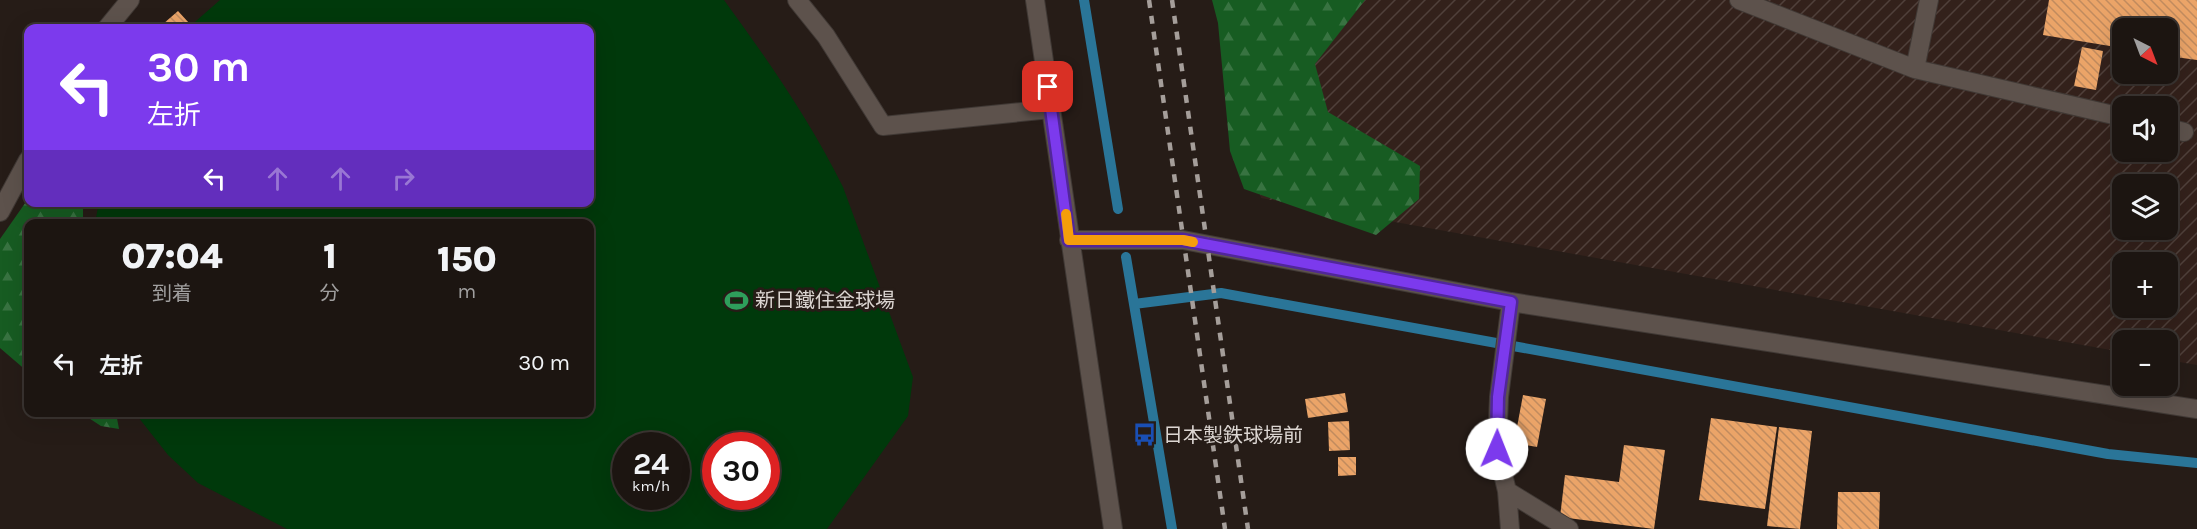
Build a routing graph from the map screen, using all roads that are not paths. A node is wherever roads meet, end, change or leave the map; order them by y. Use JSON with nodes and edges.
{"nodes":[{"id":1,"x":130,"y":0,"type":"edge"},
{"id":2,"x":797,"y":0,"type":"edge"},
{"id":3,"x":1035,"y":0,"type":"edge"},
{"id":4,"x":1739,"y":0,"type":"edge"},
{"id":5,"x":1929,"y":0,"type":"edge"},
{"id":6,"x":109,"y":24,"type":"edge"},
{"id":7,"x":1915,"y":69,"type":"junction"},
{"id":8,"x":1051,"y":109,"type":"junction"},
{"id":9,"x":2112,"y":115,"type":"edge"},
{"id":10,"x":24,"y":167,"type":"edge"},
{"id":11,"x":0,"y":212,"type":"edge"},
{"id":12,"x":1069,"y":240,"type":"junction"},
{"id":13,"x":1511,"y":302,"type":"junction"},
{"id":14,"x":2197,"y":409,"type":"edge"},
{"id":15,"x":1507,"y":491,"type":"junction"},
{"id":16,"x":1113,"y":529,"type":"edge"},
{"id":17,"x":1510,"y":529,"type":"edge"},
{"id":18,"x":1569,"y":529,"type":"edge"}],
"edges":[{"from":1,"to":6,"type":"street"},
{"from":2,"to":8,"type":"street"},
{"from":3,"to":8,"type":"street"},
{"from":4,"to":7,"type":"street"},
{"from":5,"to":7,"type":"street"},
{"from":7,"to":9,"type":"street"},
{"from":8,"to":12,"type":"street"},
{"from":10,"to":11,"type":"street"},
{"from":12,"to":13,"type":"street"},
{"from":12,"to":16,"type":"street"},
{"from":13,"to":14,"type":"street"},
{"from":13,"to":15,"type":"street"},
{"from":15,"to":17,"type":"street"},
{"from":15,"to":18,"type":"street"}]}
